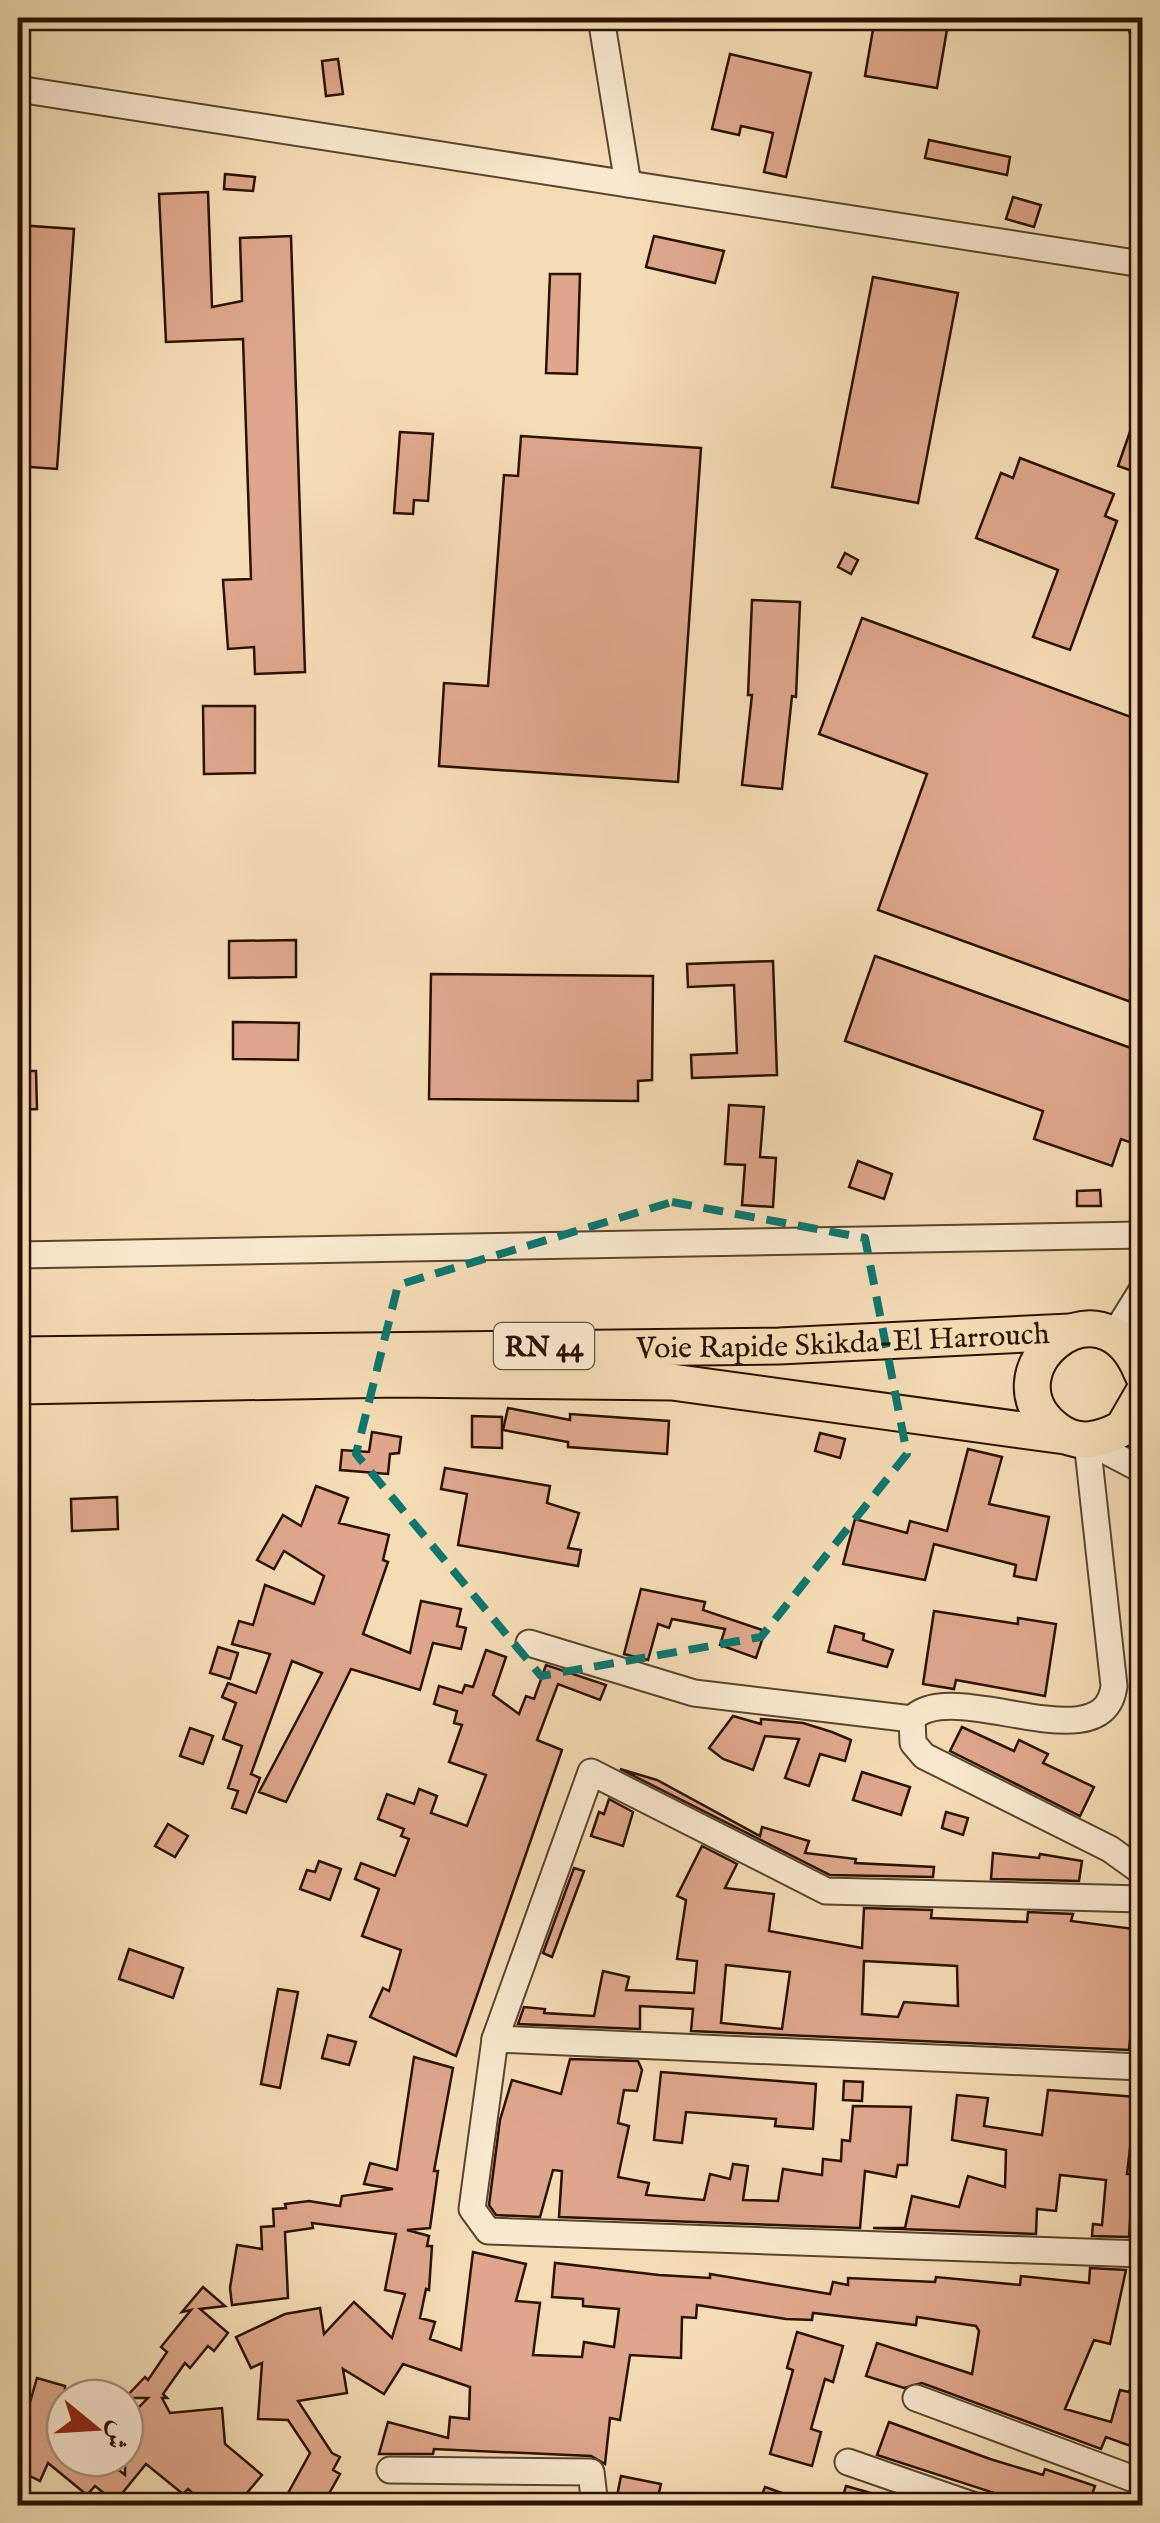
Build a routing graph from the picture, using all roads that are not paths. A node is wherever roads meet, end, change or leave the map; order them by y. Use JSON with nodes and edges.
{"nodes":[{"id":1,"x":601,"y":18,"type":"edge"},
{"id":2,"x":18,"y":90,"type":"edge"},
{"id":3,"x":628,"y":184,"type":"junction"},
{"id":4,"x":1142,"y":264,"type":"edge"},
{"id":5,"x":1142,"y":1235,"type":"edge"},
{"id":6,"x":18,"y":1255,"type":"edge"},
{"id":7,"x":1142,"y":1290,"type":"edge"},
{"id":8,"x":1070,"y":1332,"type":"junction"},
{"id":9,"x":1126,"y":1337,"type":"edge"},
{"id":10,"x":18,"y":1356,"type":"edge"},
{"id":11,"x":1142,"y":1373,"type":"edge"},
{"id":12,"x":18,"y":1386,"type":"edge"},
{"id":13,"x":1140,"y":1406,"type":"edge"},
{"id":14,"x":1076,"y":1438,"type":"junction"},
{"id":15,"x":1142,"y":1470,"type":"edge"},
{"id":16,"x":529,"y":1643,"type":"dead end"},
{"id":17,"x":912,"y":1718,"type":"junction"},
{"id":18,"x":1142,"y":1872,"type":"edge"},
{"id":19,"x":1142,"y":1899,"type":"edge"},
{"id":20,"x":494,"y":2039,"type":"junction"},
{"id":21,"x":1142,"y":2067,"type":"edge"},
{"id":22,"x":1142,"y":2254,"type":"edge"},
{"id":23,"x":916,"y":2398,"type":"dead end"},
{"id":24,"x":848,"y":2462,"type":"dead end"},
{"id":25,"x":390,"y":2470,"type":"dead end"},
{"id":26,"x":1142,"y":2482,"type":"edge"},
{"id":27,"x":596,"y":2506,"type":"edge"},
{"id":28,"x":975,"y":2506,"type":"edge"}],
"edges":[{"from":1,"to":3,"type":"street"},
{"from":2,"to":3,"type":"street"},
{"from":3,"to":4,"type":"street"},
{"from":5,"to":6,"type":"street"},
{"from":7,"to":9,"type":"street"},
{"from":8,"to":9,"type":"highway","name":"Voie Rapide Skikda-El Harrouch"},
{"from":8,"to":10,"type":"highway","name":"Voie Rapide Skikda-El Harrouch","number":"RN 44"},
{"from":8,"to":14,"type":"highway","name":"Voie Rapide Skikda-El Harrouch"},
{"from":9,"to":11,"type":"highway"},
{"from":12,"to":14,"type":"highway","name":"Voie Rapide Skikda-El Harrouch","number":"RN 44"},
{"from":13,"to":14,"type":"highway"},
{"from":14,"to":15,"type":"street"},
{"from":14,"to":17,"type":"street"},
{"from":16,"to":17,"type":"street"},
{"from":17,"to":18,"type":"street"},
{"from":19,"to":20,"type":"street"},
{"from":20,"to":21,"type":"street"},
{"from":20,"to":22,"type":"street"},
{"from":23,"to":26,"type":"street"},
{"from":24,"to":28,"type":"street"},
{"from":25,"to":27,"type":"street"}]}
